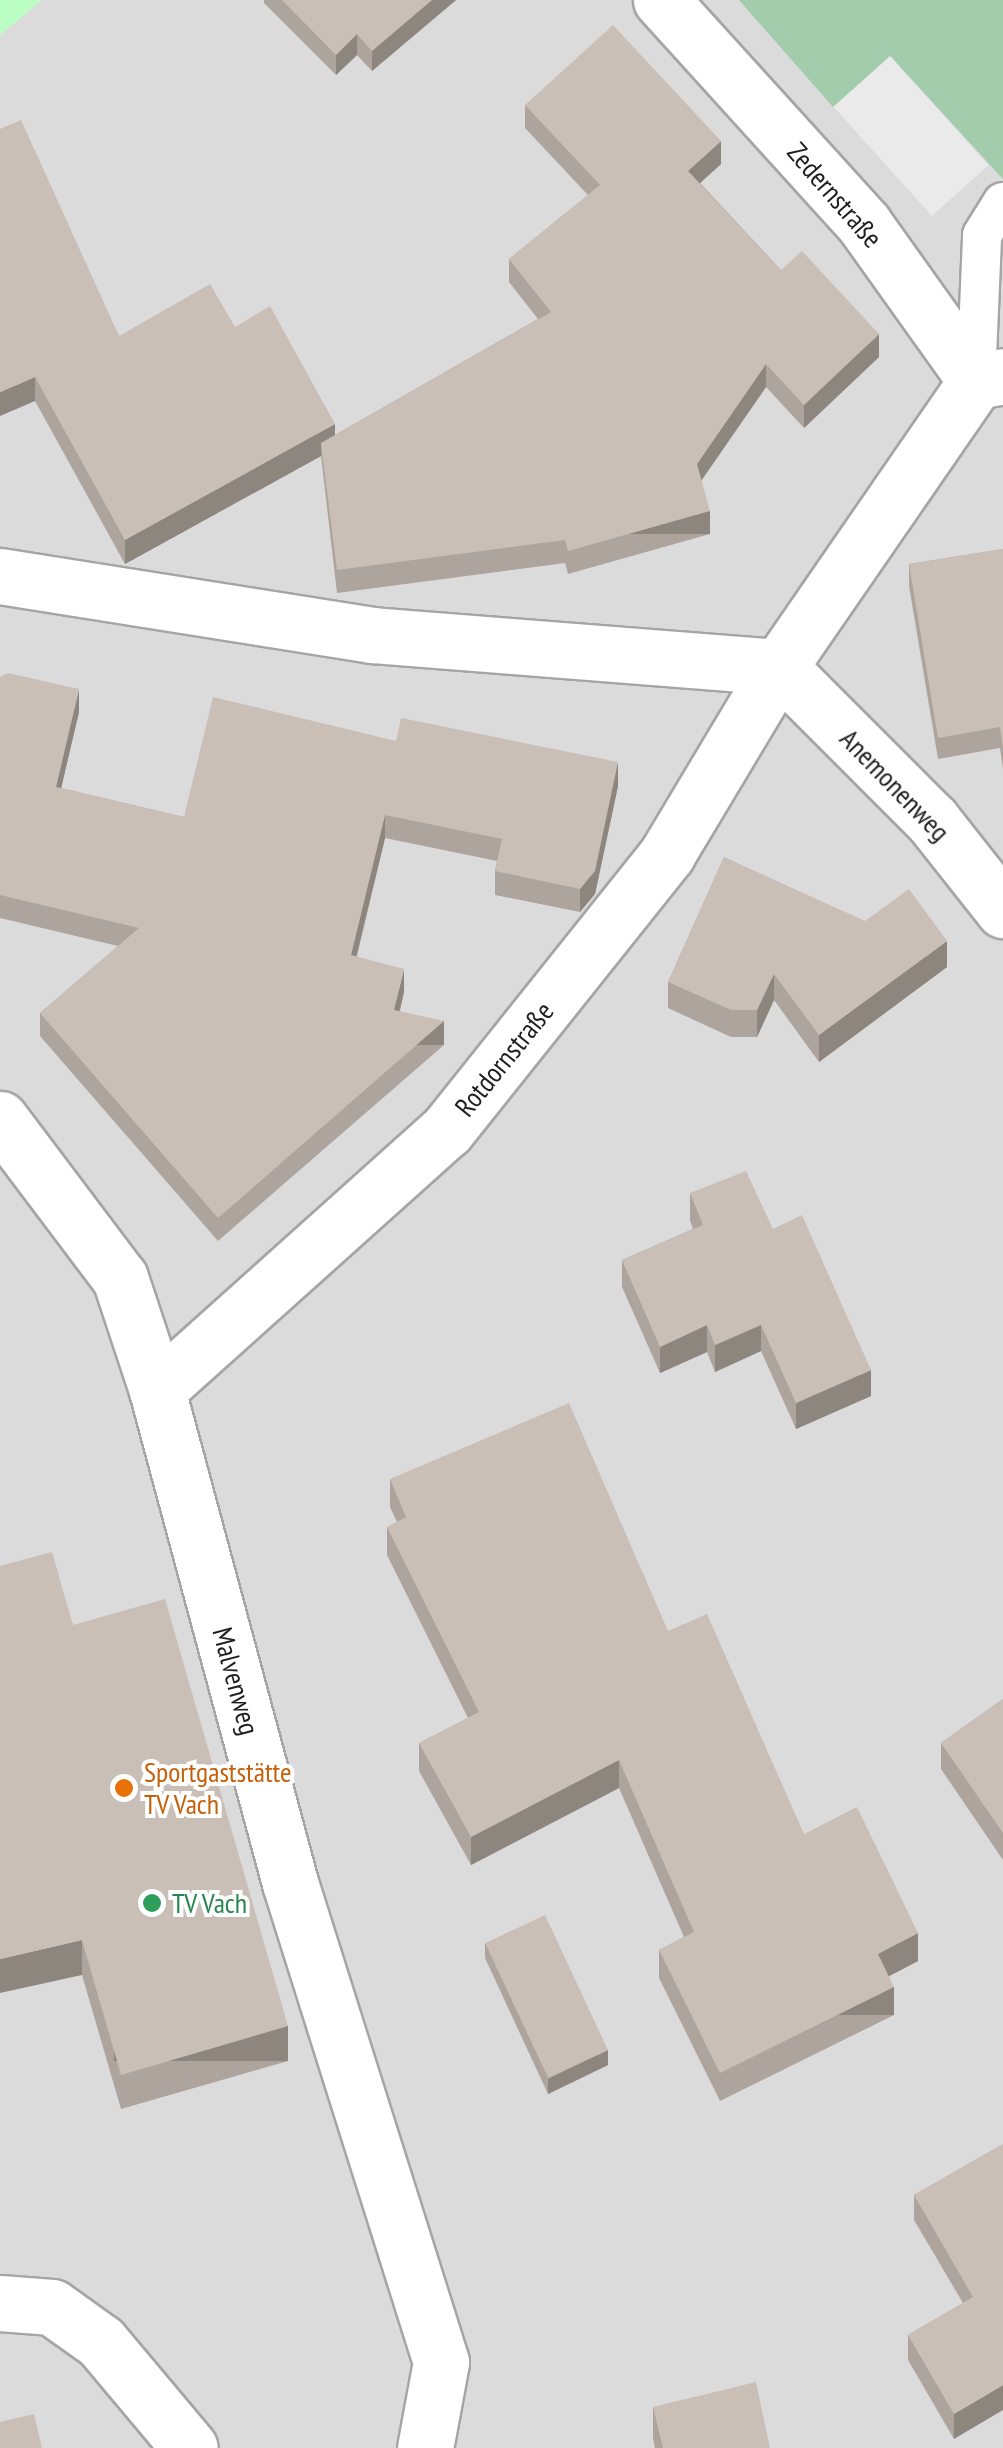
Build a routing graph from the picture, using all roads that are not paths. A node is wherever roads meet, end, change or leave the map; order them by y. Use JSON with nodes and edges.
{"nodes":[{"id":1,"x":661,"y":0,"type":"edge"},
{"id":2,"x":1003,"y":202,"type":"edge"},
{"id":3,"x":990,"y":378,"type":"edge"},
{"id":4,"x":0,"y":576,"type":"edge"},
{"id":5,"x":780,"y":667,"type":"junction"},
{"id":6,"x":1003,"y":910,"type":"edge"},
{"id":7,"x":0,"y":1119,"type":"edge"},
{"id":8,"x":157,"y":1390,"type":"junction"},
{"id":9,"x":0,"y":2304,"type":"edge"},
{"id":10,"x":190,"y":2448,"type":"edge"},
{"id":11,"x":425,"y":2448,"type":"edge"}],
"edges":[{"from":1,"to":3,"type":"street","name":"Zedernstraße"},
{"from":2,"to":3,"type":"lane"},
{"from":3,"to":5,"type":"street","name":"Rotdornstraße"},
{"from":4,"to":5,"type":"street"},
{"from":5,"to":6,"type":"street","name":"Anemonenweg"},
{"from":5,"to":8,"type":"street","name":"Rotdornstraße"},
{"from":7,"to":8,"type":"street","name":"Malvenweg"},
{"from":8,"to":11,"type":"street","name":"Malvenweg"},
{"from":9,"to":10,"type":"street"}]}
